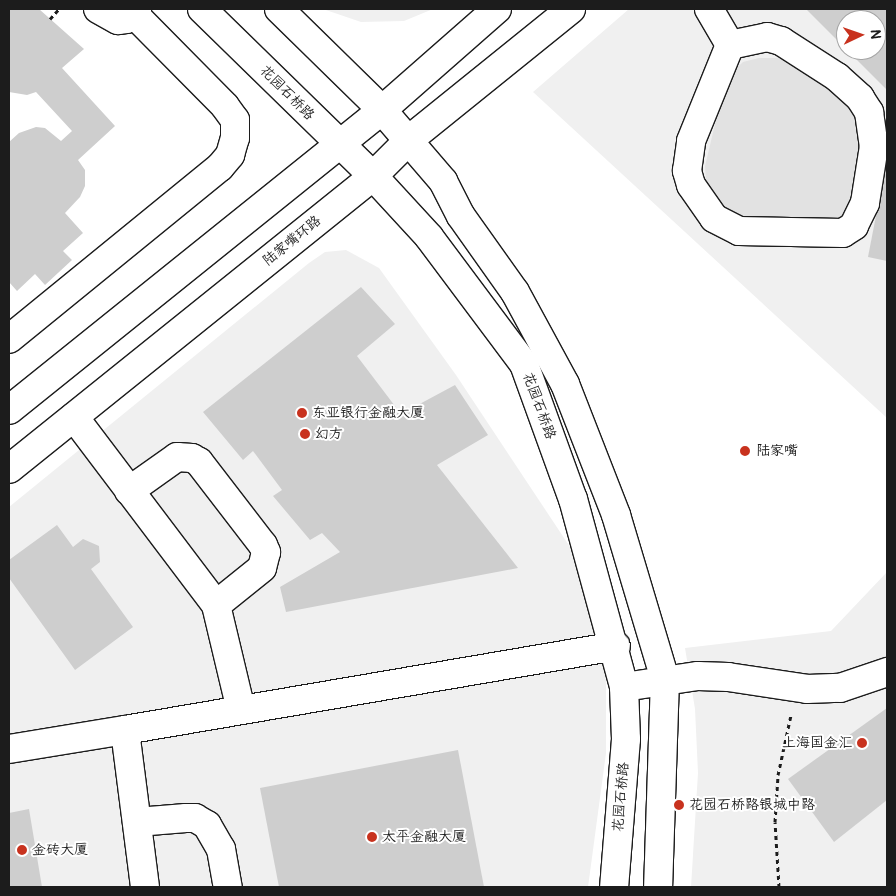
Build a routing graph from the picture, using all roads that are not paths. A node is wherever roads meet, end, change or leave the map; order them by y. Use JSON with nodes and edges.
{"nodes":[{"id":1,"x":98,"y":9,"type":"edge"},
{"id":2,"x":202,"y":9,"type":"edge"},
{"id":3,"x":279,"y":9,"type":"edge"},
{"id":4,"x":498,"y":9,"type":"edge"},
{"id":5,"x":571,"y":9,"type":"edge"},
{"id":6,"x":709,"y":9,"type":"edge"},
{"id":7,"x":135,"y":11,"type":"edge"},
{"id":8,"x":730,"y":45,"type":"junction"},
{"id":9,"x":382,"y":110,"type":"junction"},
{"id":10,"x":410,"y":139,"type":"junction"},
{"id":11,"x":339,"y":144,"type":"junction"},
{"id":12,"x":373,"y":176,"type":"junction"},
{"id":13,"x":9,"y":339,"type":"edge"},
{"id":14,"x":9,"y":410,"type":"edge"},
{"id":15,"x":74,"y":417,"type":"junction"},
{"id":16,"x":9,"y":469,"type":"edge"},
{"id":17,"x":129,"y":491,"type":"junction"},
{"id":18,"x":216,"y":605,"type":"junction"},
{"id":19,"x":616,"y":646,"type":"junction"},
{"id":20,"x":887,"y":672,"type":"edge"},
{"id":21,"x":665,"y":679,"type":"junction"},
{"id":22,"x":624,"y":687,"type":"junction"},
{"id":23,"x":241,"y":710,"type":"junction"},
{"id":24,"x":125,"y":730,"type":"junction"},
{"id":25,"x":9,"y":750,"type":"edge"},
{"id":26,"x":137,"y":822,"type":"junction"},
{"id":27,"x":145,"y":887,"type":"edge"},
{"id":28,"x":228,"y":887,"type":"edge"},
{"id":29,"x":614,"y":887,"type":"edge"},
{"id":30,"x":658,"y":887,"type":"edge"}],
"edges":[{"from":1,"to":7,"type":"street"},
{"from":2,"to":11,"type":"street","name":"花园石桥路"},
{"from":3,"to":9,"type":"street","name":"花园石桥路"},
{"from":4,"to":9,"type":"street"},
{"from":5,"to":10,"type":"street","name":"陆家嘴环路"},
{"from":6,"to":8,"type":"street"},
{"from":7,"to":13,"type":"street"},
{"from":8,"to":8,"type":"street"},
{"from":9,"to":10,"type":"street","name":"花园石桥路"},
{"from":9,"to":11,"type":"street"},
{"from":10,"to":12,"type":"street","name":"陆家嘴环路"},
{"from":10,"to":21,"type":"street","name":"花园石桥路"},
{"from":11,"to":12,"type":"street","name":"花园石桥路"},
{"from":11,"to":14,"type":"street"},
{"from":12,"to":15,"type":"street","name":"陆家嘴环路"},
{"from":12,"to":19,"type":"street","name":"花园石桥路"},
{"from":15,"to":16,"type":"street","name":"陆家嘴环路"},
{"from":15,"to":17,"type":"street"},
{"from":17,"to":18,"type":"street"},
{"from":17,"to":18,"type":"street"},
{"from":18,"to":23,"type":"street"},
{"from":19,"to":22,"type":"street","name":"花园石桥路"},
{"from":19,"to":23,"type":"street"},
{"from":20,"to":21,"type":"street"},
{"from":21,"to":22,"type":"street"},
{"from":21,"to":30,"type":"street","name":"花园石桥路"},
{"from":22,"to":29,"type":"street","name":"花园石桥路"},
{"from":23,"to":24,"type":"street"},
{"from":24,"to":25,"type":"street"},
{"from":24,"to":26,"type":"street"},
{"from":26,"to":27,"type":"street"},
{"from":26,"to":28,"type":"street"}]}
